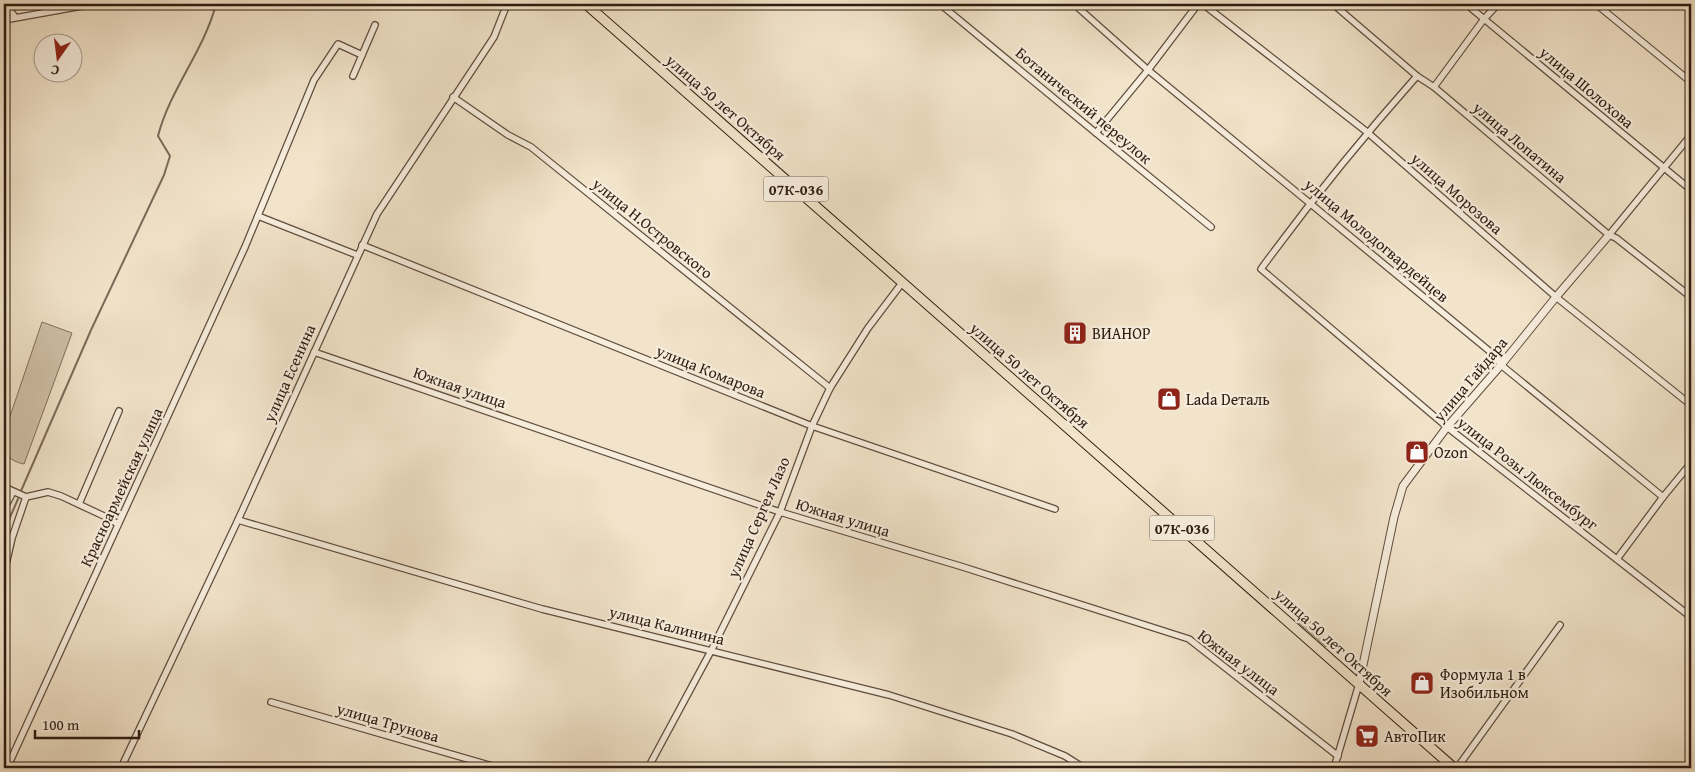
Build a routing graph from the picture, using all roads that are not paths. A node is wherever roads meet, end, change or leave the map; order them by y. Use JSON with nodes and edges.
{"nodes":[{"id":1,"x":4,"y":4,"type":"edge"},
{"id":2,"x":93,"y":4,"type":"edge"},
{"id":3,"x":507,"y":4,"type":"edge"},
{"id":4,"x":586,"y":4,"type":"edge"},
{"id":5,"x":940,"y":4,"type":"edge"},
{"id":6,"x":1074,"y":4,"type":"edge"},
{"id":7,"x":1198,"y":4,"type":"edge"},
{"id":8,"x":1203,"y":4,"type":"edge"},
{"id":9,"x":1333,"y":4,"type":"edge"},
{"id":10,"x":1466,"y":4,"type":"edge"},
{"id":11,"x":1498,"y":4,"type":"edge"},
{"id":12,"x":1596,"y":4,"type":"edge"},
{"id":13,"x":15,"y":17,"type":"junction"},
{"id":14,"x":1484,"y":19,"type":"junction"},
{"id":15,"x":4,"y":20,"type":"edge"},
{"id":16,"x":375,"y":25,"type":"dead end"},
{"id":17,"x":362,"y":55,"type":"junction"},
{"id":18,"x":1148,"y":70,"type":"junction"},
{"id":19,"x":353,"y":76,"type":"dead end"},
{"id":20,"x":1417,"y":76,"type":"junction"},
{"id":21,"x":1691,"y":82,"type":"edge"},
{"id":22,"x":1434,"y":87,"type":"junction"},
{"id":23,"x":453,"y":97,"type":"junction"},
{"id":24,"x":1367,"y":132,"type":"junction"},
{"id":25,"x":1096,"y":134,"type":"junction"},
{"id":26,"x":1691,"y":135,"type":"edge"},
{"id":27,"x":1664,"y":168,"type":"junction"},
{"id":28,"x":1691,"y":190,"type":"edge"},
{"id":29,"x":1310,"y":203,"type":"junction"},
{"id":30,"x":258,"y":216,"type":"junction"},
{"id":31,"x":1211,"y":227,"type":"dead end"},
{"id":32,"x":1608,"y":235,"type":"junction"},
{"id":33,"x":362,"y":245,"type":"junction"},
{"id":34,"x":358,"y":255,"type":"junction"},
{"id":35,"x":902,"y":283,"type":"junction"},
{"id":36,"x":1556,"y":297,"type":"junction"},
{"id":37,"x":1691,"y":297,"type":"edge"},
{"id":38,"x":314,"y":352,"type":"junction"},
{"id":39,"x":1501,"y":365,"type":"junction"},
{"id":40,"x":830,"y":388,"type":"junction"},
{"id":41,"x":1691,"y":405,"type":"edge"},
{"id":42,"x":119,"y":411,"type":"dead end"},
{"id":43,"x":812,"y":426,"type":"junction"},
{"id":44,"x":1447,"y":427,"type":"junction"},
{"id":45,"x":1691,"y":464,"type":"edge"},
{"id":46,"x":4,"y":488,"type":"edge"},
{"id":47,"x":13,"y":492,"type":"junction"},
{"id":48,"x":26,"y":497,"type":"junction"},
{"id":49,"x":1663,"y":497,"type":"junction"},
{"id":50,"x":79,"y":504,"type":"junction"},
{"id":51,"x":4,"y":509,"type":"edge"},
{"id":52,"x":1055,"y":509,"type":"dead end"},
{"id":53,"x":780,"y":512,"type":"junction"},
{"id":54,"x":238,"y":520,"type":"junction"},
{"id":55,"x":118,"y":524,"type":"junction"},
{"id":56,"x":1617,"y":559,"type":"junction"},
{"id":57,"x":4,"y":573,"type":"edge"},
{"id":58,"x":1691,"y":617,"type":"edge"},
{"id":59,"x":1560,"y":625,"type":"dead end"},
{"id":60,"x":711,"y":650,"type":"junction"},
{"id":61,"x":1359,"y":684,"type":"junction"},
{"id":62,"x":271,"y":702,"type":"dead end"},
{"id":63,"x":1338,"y":756,"type":"junction"},
{"id":64,"x":7,"y":768,"type":"edge"},
{"id":65,"x":122,"y":768,"type":"edge"},
{"id":66,"x":498,"y":768,"type":"edge"},
{"id":67,"x":648,"y":768,"type":"edge"},
{"id":68,"x":1084,"y":768,"type":"edge"},
{"id":69,"x":1334,"y":768,"type":"edge"},
{"id":70,"x":1456,"y":768,"type":"edge"}],
"edges":[{"from":1,"to":13,"type":"street"},
{"from":2,"to":13,"type":"street"},
{"from":3,"to":23,"type":"street","name":"улица Есенина"},
{"from":4,"to":35,"type":"main road","name":"улица 50 лет Октября","number":"07К-036"},
{"from":5,"to":25,"type":"street","name":"Ботанический переулок"},
{"from":6,"to":18,"type":"street","name":"улица Молодогвардейцев"},
{"from":7,"to":18,"type":"street"},
{"from":8,"to":24,"type":"street","name":"улица Морозова"},
{"from":9,"to":20,"type":"street","name":"улица Лопатина"},
{"from":10,"to":14,"type":"street","name":"улица Шолохова"},
{"from":11,"to":14,"type":"street"},
{"from":12,"to":21,"type":"street"},
{"from":13,"to":15,"type":"street"},
{"from":14,"to":22,"type":"street"},
{"from":14,"to":27,"type":"street","name":"улица Шолохова"},
{"from":16,"to":17,"type":"street"},
{"from":17,"to":19,"type":"street"},
{"from":17,"to":30,"type":"street","name":"Красноармейская улица"},
{"from":18,"to":25,"type":"street"},
{"from":18,"to":29,"type":"street","name":"улица Молодогвардейцев"},
{"from":20,"to":22,"type":"street","name":"улица Лопатина"},
{"from":20,"to":24,"type":"street"},
{"from":22,"to":32,"type":"street","name":"улица Лопатина"},
{"from":23,"to":33,"type":"street","name":"улица Есенина"},
{"from":23,"to":40,"type":"street","name":"улица Н.Островского"},
{"from":24,"to":29,"type":"street"},
{"from":24,"to":36,"type":"street","name":"улица Морозова"},
{"from":25,"to":31,"type":"street","name":"Ботанический переулок"},
{"from":26,"to":27,"type":"street","name":"улица Гайдара"},
{"from":27,"to":28,"type":"street","name":"улица Шолохова"},
{"from":27,"to":32,"type":"street","name":"улица Гайдара"},
{"from":29,"to":39,"type":"street","name":"улица Молодогвардейцев"},
{"from":29,"to":44,"type":"street","name":"улица Розы Люксембург"},
{"from":30,"to":34,"type":"street"},
{"from":30,"to":55,"type":"street","name":"Красноармейская улица"},
{"from":32,"to":36,"type":"street","name":"улица Гайдара"},
{"from":32,"to":37,"type":"street","name":"улица Лопатина"},
{"from":33,"to":34,"type":"street","name":"улица Есенина"},
{"from":33,"to":43,"type":"street","name":"улица Комарова"},
{"from":34,"to":38,"type":"street","name":"улица Есенина"},
{"from":35,"to":40,"type":"street","name":"улица Сергея Лазо"},
{"from":35,"to":61,"type":"main road","name":"улица 50 лет Октября","number":"07К-036"},
{"from":36,"to":39,"type":"street","name":"улица Гайдара"},
{"from":36,"to":41,"type":"street","name":"улица Морозова"},
{"from":38,"to":53,"type":"street","name":"Южная улица"},
{"from":38,"to":54,"type":"street","name":"улица Есенина"},
{"from":39,"to":44,"type":"street","name":"улица Гайдара"},
{"from":39,"to":49,"type":"street","name":"улица Молодогвардейцев"},
{"from":40,"to":43,"type":"street","name":"улица Сергея Лазо"},
{"from":42,"to":50,"type":"street"},
{"from":43,"to":52,"type":"street","name":"улица Комарова"},
{"from":43,"to":53,"type":"street","name":"улица Сергея Лазо"},
{"from":44,"to":56,"type":"street","name":"улица Розы Люксембург"},
{"from":44,"to":61,"type":"street","name":"улица Гайдара"},
{"from":45,"to":49,"type":"street"},
{"from":46,"to":47,"type":"street"},
{"from":47,"to":48,"type":"street"},
{"from":47,"to":51,"type":"street"},
{"from":48,"to":50,"type":"street"},
{"from":48,"to":57,"type":"street"},
{"from":49,"to":56,"type":"street"},
{"from":50,"to":55,"type":"street"},
{"from":53,"to":60,"type":"street","name":"улица Сергея Лазо"},
{"from":53,"to":63,"type":"street","name":"Южная улица"},
{"from":54,"to":60,"type":"street","name":"улица Калинина"},
{"from":54,"to":65,"type":"street","name":"улица Есенина"},
{"from":55,"to":64,"type":"street","name":"Красноармейская улица"},
{"from":56,"to":58,"type":"street","name":"улица Розы Люксембург"},
{"from":59,"to":70,"type":"street"},
{"from":60,"to":67,"type":"street","name":"улица Сергея Лазо"},
{"from":60,"to":68,"type":"street","name":"улица Калинина"},
{"from":61,"to":63,"type":"street"},
{"from":61,"to":70,"type":"main road","name":"улица 50 лет Октября","number":"07К-036"},
{"from":62,"to":66,"type":"street","name":"улица Трунова"},
{"from":63,"to":69,"type":"street"}]}
